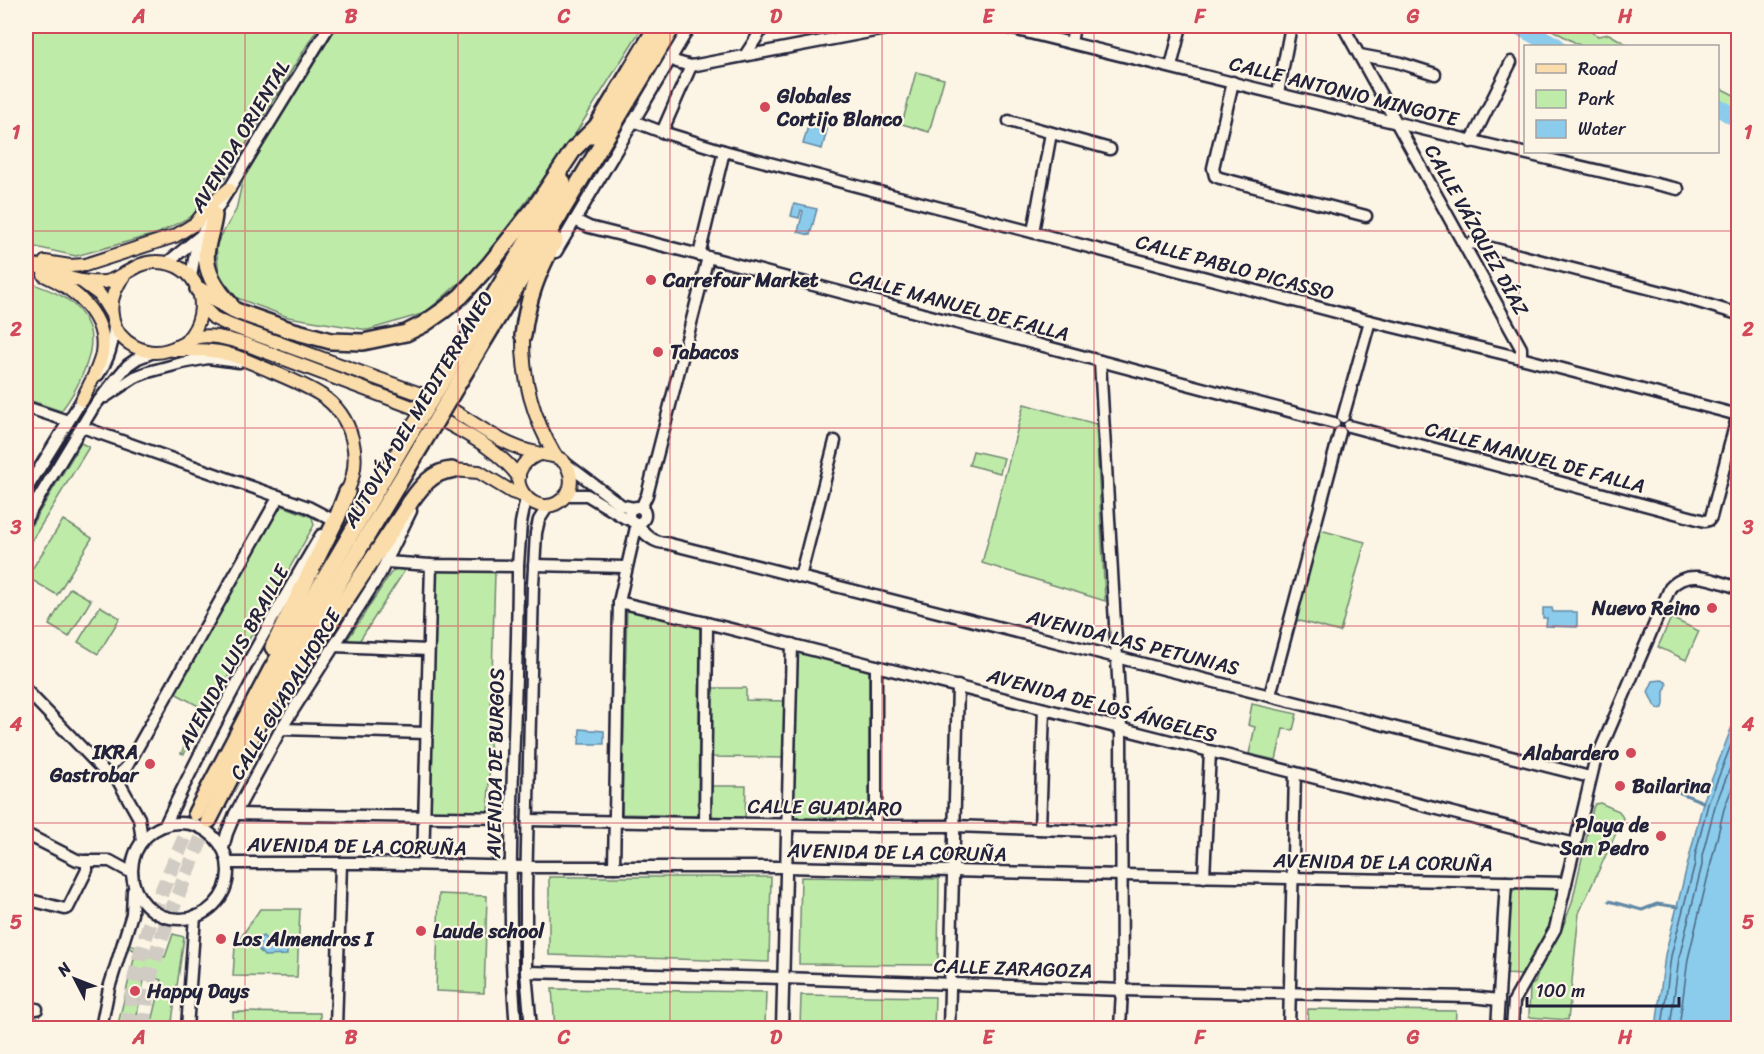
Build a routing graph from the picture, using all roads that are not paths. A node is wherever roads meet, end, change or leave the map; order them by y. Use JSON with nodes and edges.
{"nodes":[{"id":1,"x":329,"y":26,"type":"edge"},
{"id":2,"x":657,"y":26,"type":"edge"},
{"id":3,"x":673,"y":26,"type":"edge"},
{"id":4,"x":690,"y":26,"type":"edge"},
{"id":5,"x":764,"y":26,"type":"edge"},
{"id":6,"x":901,"y":26,"type":"edge"},
{"id":7,"x":1001,"y":26,"type":"edge"},
{"id":8,"x":1074,"y":26,"type":"edge"},
{"id":9,"x":1181,"y":26,"type":"edge"},
{"id":10,"x":1291,"y":26,"type":"edge"},
{"id":11,"x":1343,"y":26,"type":"edge"},
{"id":12,"x":1071,"y":43,"type":"junction"},
{"id":13,"x":746,"y":54,"type":"junction"},
{"id":14,"x":1360,"y":55,"type":"junction"},
{"id":15,"x":670,"y":58,"type":"junction"},
{"id":16,"x":1511,"y":62,"type":"dead end"},
{"id":17,"x":691,"y":66,"type":"junction"},
{"id":18,"x":1172,"y":67,"type":"junction"},
{"id":19,"x":1435,"y":74,"type":"dead end"},
{"id":20,"x":1233,"y":82,"type":"junction"},
{"id":21,"x":1278,"y":93,"type":"junction"},
{"id":22,"x":633,"y":121,"type":"junction"},
{"id":23,"x":1009,"y":121,"type":"dead end"},
{"id":24,"x":1397,"y":123,"type":"junction"},
{"id":25,"x":596,"y":127,"type":"junction"},
{"id":26,"x":662,"y":132,"type":"junction"},
{"id":27,"x":1051,"y":133,"type":"junction"},
{"id":28,"x":1471,"y":142,"type":"junction"},
{"id":29,"x":1110,"y":149,"type":"dead end"},
{"id":30,"x":724,"y":151,"type":"junction"},
{"id":31,"x":578,"y":183,"type":"junction"},
{"id":32,"x":229,"y":189,"type":"junction"},
{"id":33,"x":1678,"y":189,"type":"dead end"},
{"id":34,"x":214,"y":214,"type":"junction"},
{"id":35,"x":1366,"y":216,"type":"dead end"},
{"id":36,"x":575,"y":220,"type":"junction"},
{"id":37,"x":1033,"y":232,"type":"junction"},
{"id":38,"x":201,"y":235,"type":"junction"},
{"id":39,"x":1466,"y":246,"type":"junction"},
{"id":40,"x":703,"y":256,"type":"junction"},
{"id":41,"x":27,"y":262,"type":"edge"},
{"id":42,"x":167,"y":263,"type":"junction"},
{"id":43,"x":126,"y":273,"type":"junction"},
{"id":44,"x":80,"y":280,"type":"junction"},
{"id":45,"x":194,"y":283,"type":"junction"},
{"id":46,"x":202,"y":306,"type":"junction"},
{"id":47,"x":236,"y":311,"type":"junction"},
{"id":48,"x":1738,"y":314,"type":"edge"},
{"id":49,"x":113,"y":319,"type":"junction"},
{"id":50,"x":1370,"y":321,"type":"junction"},
{"id":51,"x":523,"y":336,"type":"junction"},
{"id":52,"x":184,"y":342,"type":"junction"},
{"id":53,"x":172,"y":350,"type":"junction"},
{"id":54,"x":154,"y":352,"type":"junction"},
{"id":55,"x":1521,"y":358,"type":"junction"},
{"id":56,"x":1100,"y":362,"type":"junction"},
{"id":57,"x":256,"y":365,"type":"junction"},
{"id":58,"x":453,"y":379,"type":"junction"},
{"id":59,"x":423,"y":395,"type":"dead end"},
{"id":60,"x":82,"y":400,"type":"junction"},
{"id":61,"x":99,"y":400,"type":"junction"},
{"id":62,"x":26,"y":407,"type":"edge"},
{"id":63,"x":415,"y":408,"type":"dead end"},
{"id":64,"x":454,"y":411,"type":"dead end"},
{"id":65,"x":1738,"y":414,"type":"edge"},
{"id":66,"x":68,"y":421,"type":"junction"},
{"id":67,"x":447,"y":423,"type":"dead end"},
{"id":68,"x":1341,"y":425,"type":"junction"},
{"id":69,"x":82,"y":427,"type":"junction"},
{"id":70,"x":835,"y":441,"type":"dead end"},
{"id":71,"x":414,"y":442,"type":"junction"},
{"id":72,"x":540,"y":454,"type":"junction"},
{"id":73,"x":560,"y":459,"type":"junction"},
{"id":74,"x":452,"y":470,"type":"junction"},
{"id":75,"x":519,"y":477,"type":"junction"},
{"id":76,"x":26,"y":490,"type":"edge"},
{"id":77,"x":347,"y":492,"type":"junction"},
{"id":78,"x":566,"y":495,"type":"junction"},
{"id":79,"x":279,"y":496,"type":"junction"},
{"id":80,"x":525,"y":497,"type":"junction"},
{"id":81,"x":548,"y":506,"type":"junction"},
{"id":82,"x":638,"y":516,"type":"junction"},
{"id":83,"x":26,"y":519,"type":"edge"},
{"id":84,"x":331,"y":519,"type":"junction"},
{"id":85,"x":386,"y":562,"type":"junction"},
{"id":86,"x":431,"y":565,"type":"junction"},
{"id":87,"x":534,"y":565,"type":"junction"},
{"id":88,"x":518,"y":566,"type":"junction"},
{"id":89,"x":626,"y":567,"type":"junction"},
{"id":90,"x":800,"y":577,"type":"junction"},
{"id":91,"x":1738,"y":588,"type":"edge"},
{"id":92,"x":619,"y":602,"type":"junction"},
{"id":93,"x":707,"y":623,"type":"junction"},
{"id":94,"x":792,"y":644,"type":"junction"},
{"id":95,"x":334,"y":646,"type":"junction"},
{"id":96,"x":428,"y":650,"type":"junction"},
{"id":97,"x":1117,"y":656,"type":"junction"},
{"id":98,"x":876,"y":666,"type":"junction"},
{"id":99,"x":958,"y":686,"type":"junction"},
{"id":100,"x":26,"y":690,"type":"edge"},
{"id":101,"x":1270,"y":695,"type":"junction"},
{"id":102,"x":1044,"y":709,"type":"junction"},
{"id":103,"x":247,"y":713,"type":"junction"},
{"id":104,"x":281,"y":729,"type":"junction"},
{"id":105,"x":1121,"y":729,"type":"junction"},
{"id":106,"x":426,"y":733,"type":"junction"},
{"id":107,"x":253,"y":734,"type":"junction"},
{"id":108,"x":1210,"y":752,"type":"junction"},
{"id":109,"x":1294,"y":773,"type":"junction"},
{"id":110,"x":116,"y":777,"type":"junction"},
{"id":111,"x":1590,"y":777,"type":"junction"},
{"id":112,"x":235,"y":814,"type":"junction"},
{"id":113,"x":423,"y":817,"type":"junction"},
{"id":114,"x":139,"y":818,"type":"junction"},
{"id":115,"x":512,"y":818,"type":"junction"},
{"id":116,"x":528,"y":820,"type":"junction"},
{"id":117,"x":615,"y":821,"type":"junction"},
{"id":118,"x":705,"y":823,"type":"junction"},
{"id":119,"x":787,"y":825,"type":"junction"},
{"id":120,"x":161,"y":826,"type":"junction"},
{"id":121,"x":876,"y":826,"type":"junction"},
{"id":122,"x":954,"y":826,"type":"junction"},
{"id":123,"x":1040,"y":829,"type":"junction"},
{"id":124,"x":1122,"y":832,"type":"junction"},
{"id":125,"x":26,"y":836,"type":"edge"},
{"id":126,"x":142,"y":841,"type":"junction"},
{"id":127,"x":1575,"y":844,"type":"junction"},
{"id":128,"x":223,"y":848,"type":"junction"},
{"id":129,"x":133,"y":858,"type":"junction"},
{"id":130,"x":87,"y":861,"type":"junction"},
{"id":131,"x":115,"y":863,"type":"junction"},
{"id":132,"x":228,"y":863,"type":"junction"},
{"id":133,"x":341,"y":863,"type":"junction"},
{"id":134,"x":423,"y":864,"type":"junction"},
{"id":135,"x":511,"y":867,"type":"junction"},
{"id":136,"x":527,"y":867,"type":"junction"},
{"id":137,"x":614,"y":867,"type":"junction"},
{"id":138,"x":785,"y":867,"type":"junction"},
{"id":139,"x":954,"y":871,"type":"junction"},
{"id":140,"x":1122,"y":875,"type":"junction"},
{"id":141,"x":132,"y":877,"type":"junction"},
{"id":142,"x":1204,"y":877,"type":"junction"},
{"id":143,"x":1293,"y":878,"type":"junction"},
{"id":144,"x":1506,"y":882,"type":"junction"},
{"id":145,"x":1566,"y":883,"type":"junction"},
{"id":146,"x":26,"y":899,"type":"edge"},
{"id":147,"x":195,"y":916,"type":"junction"},
{"id":148,"x":526,"y":972,"type":"junction"},
{"id":149,"x":783,"y":978,"type":"junction"},
{"id":150,"x":950,"y":983,"type":"junction"},
{"id":151,"x":1122,"y":990,"type":"junction"},
{"id":152,"x":1290,"y":994,"type":"junction"},
{"id":153,"x":1499,"y":1000,"type":"junction"},
{"id":154,"x":101,"y":1029,"type":"edge"},
{"id":155,"x":187,"y":1029,"type":"edge"},
{"id":156,"x":336,"y":1029,"type":"edge"},
{"id":157,"x":516,"y":1029,"type":"edge"},
{"id":158,"x":531,"y":1029,"type":"edge"},
{"id":159,"x":782,"y":1029,"type":"edge"},
{"id":160,"x":950,"y":1029,"type":"edge"},
{"id":161,"x":1120,"y":1029,"type":"edge"},
{"id":162,"x":1289,"y":1029,"type":"edge"},
{"id":163,"x":1497,"y":1029,"type":"edge"},
{"id":164,"x":1512,"y":1029,"type":"edge"}],
"edges":[{"from":1,"to":32,"type":"street","name":"AVENIDA ORIENTAL"},
{"from":2,"to":25,"type":"highway","name":"AUTOVÍA DEL MEDITERRÁNEO"},
{"from":3,"to":31,"type":"highway","name":"AUTOVÍA DEL MEDITERRÁNEO"},
{"from":4,"to":15,"type":"street"},
{"from":5,"to":13,"type":"street"},
{"from":6,"to":13,"type":"street"},
{"from":7,"to":12,"type":"street","name":"CALLE ANTONIO MINGOTE"},
{"from":8,"to":12,"type":"street"},
{"from":9,"to":18,"type":"street"},
{"from":10,"to":21,"type":"street"},
{"from":11,"to":14,"type":"street","name":"CALLE VÁZQUEZ DÍAZ"},
{"from":12,"to":18,"type":"street","name":"CALLE ANTONIO MINGOTE"},
{"from":13,"to":17,"type":"street"},
{"from":14,"to":19,"type":"street"},
{"from":14,"to":24,"type":"street","name":"CALLE VÁZQUEZ DÍAZ"},
{"from":15,"to":17,"type":"street"},
{"from":15,"to":22,"type":"street"},
{"from":16,"to":28,"type":"street"},
{"from":17,"to":26,"type":"street"},
{"from":18,"to":20,"type":"street","name":"CALLE ANTONIO MINGOTE"},
{"from":20,"to":21,"type":"street","name":"CALLE ANTONIO MINGOTE"},
{"from":20,"to":35,"type":"street"},
{"from":21,"to":24,"type":"street","name":"CALLE ANTONIO MINGOTE"},
{"from":22,"to":26,"type":"street","name":"CALLE PABLO PICASSO"},
{"from":22,"to":36,"type":"street"},
{"from":23,"to":27,"type":"street"},
{"from":24,"to":28,"type":"street","name":"CALLE ANTONIO MINGOTE"},
{"from":24,"to":39,"type":"street","name":"CALLE VÁZQUEZ DÍAZ"},
{"from":25,"to":47,"type":"highway"},
{"from":25,"to":58,"type":"highway","name":"AUTOVÍA DEL MEDITERRÁNEO"},
{"from":26,"to":30,"type":"street","name":"CALLE PABLO PICASSO"},
{"from":27,"to":29,"type":"street"},
{"from":27,"to":37,"type":"street"},
{"from":28,"to":33,"type":"street","name":"CALLE ANTONIO MINGOTE"},
{"from":30,"to":37,"type":"street","name":"CALLE PABLO PICASSO"},
{"from":30,"to":40,"type":"street"},
{"from":31,"to":51,"type":"highway"},
{"from":31,"to":58,"type":"highway","name":"AUTOVÍA DEL MEDITERRÁNEO"},
{"from":32,"to":34,"type":"street","name":"AVENIDA ORIENTAL"},
{"from":32,"to":41,"type":"main road"},
{"from":34,"to":38,"type":"street","name":"AVENIDA ORIENTAL"},
{"from":34,"to":47,"type":"highway"},
{"from":36,"to":40,"type":"street","name":"CALLE MANUEL DE FALLA"},
{"from":36,"to":51,"type":"street"},
{"from":37,"to":50,"type":"street","name":"CALLE PABLO PICASSO"},
{"from":38,"to":42,"type":"street","name":"AVENIDA ORIENTAL"},
{"from":38,"to":45,"type":"street","name":"AVENIDA ORIENTAL"},
{"from":39,"to":48,"type":"street"},
{"from":39,"to":55,"type":"street","name":"CALLE VÁZQUEZ DÍAZ"},
{"from":40,"to":56,"type":"street","name":"CALLE MANUEL DE FALLA"},
{"from":40,"to":82,"type":"street"},
{"from":41,"to":44,"type":"main road"},
{"from":41,"to":60,"type":"main road"},
{"from":42,"to":43,"type":"main road"},
{"from":42,"to":45,"type":"main road"},
{"from":43,"to":44,"type":"main road"},
{"from":43,"to":49,"type":"main road"},
{"from":44,"to":49,"type":"main road"},
{"from":45,"to":46,"type":"main road"},
{"from":45,"to":47,"type":"highway"},
{"from":46,"to":52,"type":"main road"},
{"from":46,"to":59,"type":"main road"},
{"from":49,"to":54,"type":"main road"},
{"from":49,"to":60,"type":"street"},
{"from":50,"to":55,"type":"street","name":"CALLE PABLO PICASSO"},
{"from":50,"to":68,"type":"street"},
{"from":51,"to":73,"type":"main road"},
{"from":52,"to":53,"type":"main road"},
{"from":52,"to":63,"type":"main road"},
{"from":53,"to":54,"type":"main road"},
{"from":53,"to":57,"type":"main road"},
{"from":54,"to":61,"type":"street"},
{"from":55,"to":65,"type":"street","name":"CALLE PABLO PICASSO"},
{"from":56,"to":68,"type":"street","name":"CALLE MANUEL DE FALLA"},
{"from":56,"to":97,"type":"street"},
{"from":57,"to":61,"type":"street"},
{"from":57,"to":77,"type":"main road"},
{"from":58,"to":71,"type":"highway","name":"AUTOVÍA DEL MEDITERRÁNEO","bridge":true},
{"from":60,"to":66,"type":"street"},
{"from":61,"to":69,"type":"street"},
{"from":62,"to":66,"type":"street"},
{"from":64,"to":72,"type":"main road"},
{"from":65,"to":68,"type":"street","name":"CALLE MANUEL DE FALLA"},
{"from":66,"to":76,"type":"street"},
{"from":67,"to":75,"type":"main road"},
{"from":68,"to":101,"type":"street"},
{"from":69,"to":79,"type":"street"},
{"from":69,"to":83,"type":"street"},
{"from":70,"to":90,"type":"street"},
{"from":71,"to":103,"type":"highway","name":"AUTOVÍA DEL MEDITERRÁNEO"},
{"from":71,"to":107,"type":"highway","name":"AUTOVÍA DEL MEDITERRÁNEO"},
{"from":72,"to":73,"type":"main road"},
{"from":72,"to":75,"type":"main road"},
{"from":73,"to":78,"type":"main road"},
{"from":73,"to":82,"type":"street","name":"AVENIDA LAS PETUNIAS"},
{"from":74,"to":80,"type":"main road"},
{"from":74,"to":85,"type":"street","name":"CALLE GUADALHORCE"},
{"from":74,"to":107,"type":"highway"},
{"from":75,"to":80,"type":"main road"},
{"from":77,"to":84,"type":"street","name":"AVENIDA LUIS BRAILLE"},
{"from":77,"to":103,"type":"highway"},
{"from":78,"to":81,"type":"main road"},
{"from":78,"to":82,"type":"street","name":"AVENIDA LAS PETUNIAS"},
{"from":79,"to":84,"type":"street"},
{"from":79,"to":110,"type":"street"},
{"from":80,"to":81,"type":"main road"},
{"from":80,"to":88,"type":"street","name":"AVENIDA DE BURGOS"},
{"from":81,"to":87,"type":"street","name":"AVENIDA DE BURGOS"},
{"from":82,"to":89,"type":"street"},
{"from":82,"to":90,"type":"street","name":"AVENIDA LAS PETUNIAS"},
{"from":84,"to":120,"type":"street","name":"AVENIDA LUIS BRAILLE"},
{"from":85,"to":86,"type":"street"},
{"from":85,"to":95,"type":"street","name":"CALLE GUADALHORCE"},
{"from":86,"to":88,"type":"street"},
{"from":86,"to":96,"type":"street"},
{"from":87,"to":89,"type":"street"},
{"from":87,"to":116,"type":"street","name":"AVENIDA DE BURGOS"},
{"from":88,"to":115,"type":"street","name":"AVENIDA DE BURGOS"},
{"from":89,"to":92,"type":"street"},
{"from":90,"to":97,"type":"street","name":"AVENIDA LAS PETUNIAS"},
{"from":91,"to":111,"type":"street"},
{"from":92,"to":93,"type":"street","name":"AVENIDA DE LOS ÁNGELES"},
{"from":92,"to":117,"type":"street"},
{"from":93,"to":94,"type":"street","name":"AVENIDA DE LOS ÁNGELES"},
{"from":93,"to":118,"type":"street"},
{"from":94,"to":98,"type":"street","name":"AVENIDA DE LOS ÁNGELES"},
{"from":94,"to":119,"type":"street"},
{"from":95,"to":96,"type":"street"},
{"from":95,"to":104,"type":"street","name":"CALLE GUADALHORCE"},
{"from":96,"to":106,"type":"street"},
{"from":97,"to":101,"type":"street","name":"AVENIDA LAS PETUNIAS"},
{"from":97,"to":105,"type":"street"},
{"from":98,"to":99,"type":"street","name":"AVENIDA DE LOS ÁNGELES"},
{"from":98,"to":121,"type":"street"},
{"from":99,"to":102,"type":"street","name":"AVENIDA DE LOS ÁNGELES"},
{"from":99,"to":122,"type":"street"},
{"from":100,"to":110,"type":"street"},
{"from":101,"to":111,"type":"street","name":"AVENIDA LAS PETUNIAS"},
{"from":102,"to":105,"type":"street","name":"AVENIDA DE LOS ÁNGELES"},
{"from":102,"to":123,"type":"street"},
{"from":103,"to":107,"type":"highway","name":"AUTOVÍA DEL MEDITERRÁNEO"},
{"from":104,"to":106,"type":"street"},
{"from":104,"to":112,"type":"street","name":"CALLE GUADALHORCE"},
{"from":105,"to":108,"type":"street","name":"AVENIDA DE LOS ÁNGELES"},
{"from":105,"to":124,"type":"street"},
{"from":106,"to":113,"type":"street"},
{"from":108,"to":109,"type":"street","name":"AVENIDA DE LOS ÁNGELES"},
{"from":108,"to":142,"type":"street"},
{"from":109,"to":127,"type":"street","name":"AVENIDA DE LOS ÁNGELES"},
{"from":109,"to":143,"type":"street"},
{"from":110,"to":114,"type":"street"},
{"from":111,"to":127,"type":"street"},
{"from":112,"to":113,"type":"street"},
{"from":112,"to":128,"type":"street","name":"CALLE GUADALHORCE"},
{"from":113,"to":115,"type":"street"},
{"from":113,"to":134,"type":"street"},
{"from":114,"to":120,"type":"street"},
{"from":114,"to":126,"type":"street"},
{"from":115,"to":135,"type":"street","name":"AVENIDA DE BURGOS"},
{"from":116,"to":117,"type":"street","name":"CALLE GUADIARO"},
{"from":116,"to":136,"type":"street","name":"AVENIDA DE BURGOS"},
{"from":117,"to":118,"type":"street","name":"CALLE GUADIARO"},
{"from":117,"to":137,"type":"street"},
{"from":118,"to":119,"type":"street","name":"CALLE GUADIARO"},
{"from":119,"to":121,"type":"street","name":"CALLE GUADIARO"},
{"from":119,"to":138,"type":"street"},
{"from":120,"to":126,"type":"street"},
{"from":120,"to":128,"type":"street"},
{"from":121,"to":122,"type":"street","name":"CALLE GUADIARO"},
{"from":122,"to":123,"type":"street","name":"CALLE GUADIARO"},
{"from":122,"to":139,"type":"street"},
{"from":123,"to":124,"type":"street","name":"CALLE GUADIARO"},
{"from":124,"to":140,"type":"street"},
{"from":125,"to":130,"type":"street"},
{"from":126,"to":129,"type":"street"},
{"from":127,"to":145,"type":"street"},
{"from":128,"to":132,"type":"street"},
{"from":129,"to":131,"type":"street"},
{"from":129,"to":141,"type":"street"},
{"from":130,"to":131,"type":"street"},
{"from":130,"to":146,"type":"street"},
{"from":131,"to":141,"type":"street"},
{"from":132,"to":133,"type":"street","name":"AVENIDA DE LA CORUÑA"},
{"from":132,"to":147,"type":"street"},
{"from":133,"to":134,"type":"street","name":"AVENIDA DE LA CORUÑA"},
{"from":133,"to":156,"type":"street"},
{"from":134,"to":135,"type":"street","name":"AVENIDA DE LA CORUÑA"},
{"from":135,"to":136,"type":"street","name":"AVENIDA DE LA CORUÑA"},
{"from":135,"to":157,"type":"street","name":"AVENIDA DE BURGOS"},
{"from":136,"to":137,"type":"street","name":"AVENIDA DE LA CORUÑA"},
{"from":136,"to":148,"type":"street","name":"AVENIDA DE BURGOS"},
{"from":137,"to":138,"type":"street","name":"AVENIDA DE LA CORUÑA"},
{"from":138,"to":139,"type":"street","name":"AVENIDA DE LA CORUÑA"},
{"from":138,"to":149,"type":"street"},
{"from":139,"to":140,"type":"street","name":"AVENIDA DE LA CORUÑA"},
{"from":139,"to":150,"type":"street"},
{"from":140,"to":142,"type":"street","name":"AVENIDA DE LA CORUÑA"},
{"from":140,"to":151,"type":"street"},
{"from":141,"to":147,"type":"street"},
{"from":141,"to":154,"type":"street"},
{"from":142,"to":143,"type":"street","name":"AVENIDA DE LA CORUÑA"},
{"from":143,"to":144,"type":"street","name":"AVENIDA DE LA CORUÑA"},
{"from":143,"to":152,"type":"street"},
{"from":144,"to":145,"type":"street","name":"AVENIDA DE LA CORUÑA"},
{"from":144,"to":153,"type":"street"},
{"from":145,"to":164,"type":"street"},
{"from":147,"to":155,"type":"street"},
{"from":148,"to":149,"type":"street","name":"CALLE ZARAGOZA"},
{"from":148,"to":158,"type":"street","name":"AVENIDA DE BURGOS"},
{"from":149,"to":150,"type":"street","name":"CALLE ZARAGOZA"},
{"from":149,"to":159,"type":"street"},
{"from":150,"to":151,"type":"street","name":"CALLE ZARAGOZA"},
{"from":150,"to":160,"type":"street"},
{"from":151,"to":152,"type":"street","name":"CALLE ZARAGOZA"},
{"from":151,"to":161,"type":"street"},
{"from":152,"to":153,"type":"street","name":"CALLE ZARAGOZA"},
{"from":152,"to":162,"type":"street"},
{"from":153,"to":163,"type":"street"}]}
